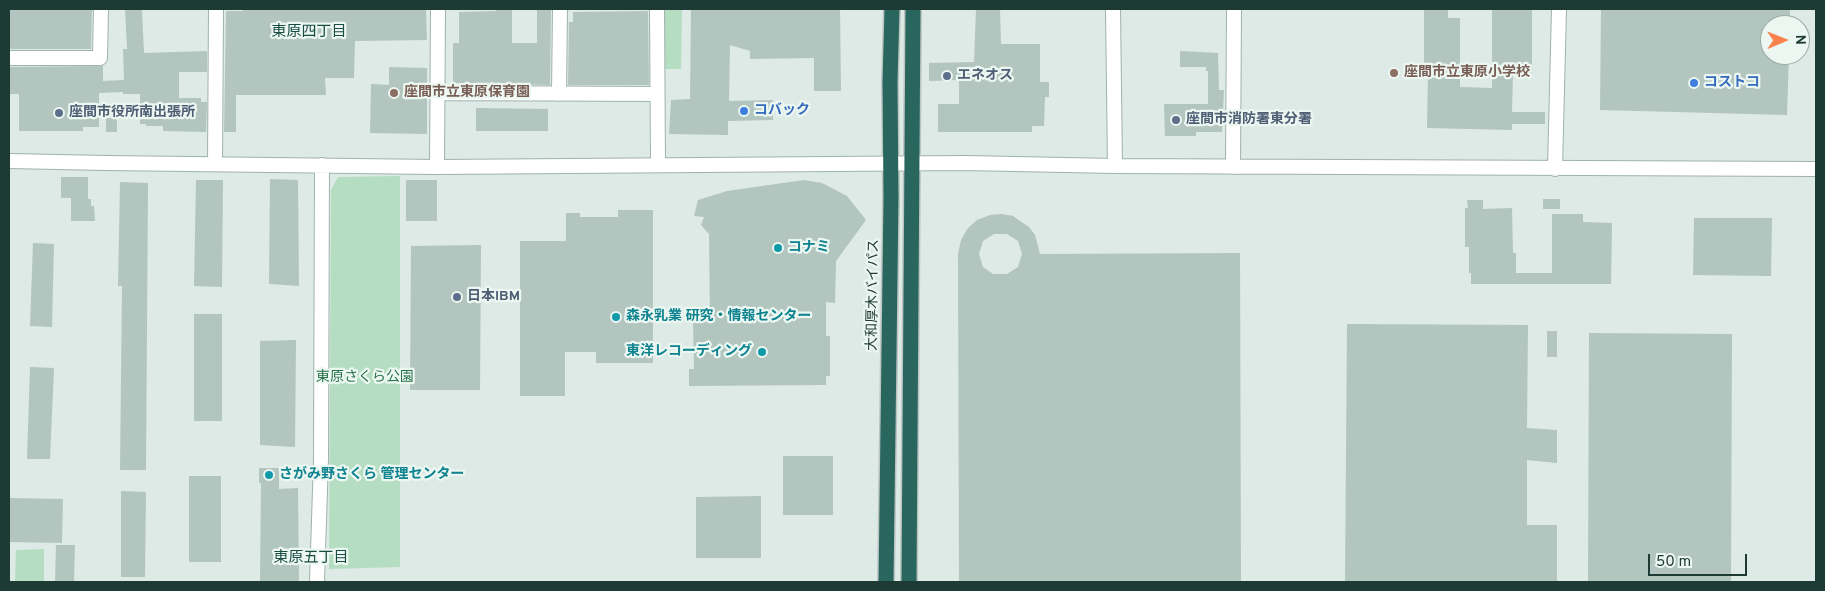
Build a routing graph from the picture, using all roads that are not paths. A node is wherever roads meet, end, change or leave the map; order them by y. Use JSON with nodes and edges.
{"nodes":[{"id":1,"x":100,"y":9,"type":"edge"},
{"id":2,"x":216,"y":9,"type":"edge"},
{"id":3,"x":438,"y":9,"type":"edge"},
{"id":4,"x":560,"y":9,"type":"edge"},
{"id":5,"x":657,"y":9,"type":"edge"},
{"id":6,"x":892,"y":9,"type":"edge"},
{"id":7,"x":913,"y":9,"type":"edge"},
{"id":8,"x":1113,"y":9,"type":"edge"},
{"id":9,"x":1234,"y":9,"type":"edge"},
{"id":10,"x":1559,"y":9,"type":"edge"},
{"id":11,"x":9,"y":58,"type":"edge"},
{"id":12,"x":438,"y":93,"type":"junction"},
{"id":13,"x":559,"y":94,"type":"junction"},
{"id":14,"x":656,"y":94,"type":"junction"},
{"id":15,"x":9,"y":161,"type":"edge"},
{"id":16,"x":912,"y":163,"type":"junction"},
{"id":17,"x":215,"y":164,"type":"junction"},
{"id":18,"x":891,"y":164,"type":"junction"},
{"id":19,"x":322,"y":165,"type":"junction"},
{"id":20,"x":658,"y":165,"type":"junction"},
{"id":21,"x":1115,"y":166,"type":"junction"},
{"id":22,"x":437,"y":167,"type":"junction"},
{"id":23,"x":1233,"y":167,"type":"junction"},
{"id":24,"x":1555,"y":169,"type":"junction"},
{"id":25,"x":1816,"y":169,"type":"edge"},
{"id":26,"x":317,"y":582,"type":"edge"},
{"id":27,"x":886,"y":582,"type":"edge"},
{"id":28,"x":909,"y":582,"type":"edge"}],
"edges":[{"from":1,"to":11,"type":"street"},
{"from":2,"to":17,"type":"street"},
{"from":3,"to":12,"type":"street"},
{"from":4,"to":13,"type":"street"},
{"from":5,"to":14,"type":"street"},
{"from":6,"to":18,"type":"highway","name":"大和厚木バイパス"},
{"from":7,"to":16,"type":"highway"},
{"from":8,"to":21,"type":"street"},
{"from":9,"to":23,"type":"street"},
{"from":10,"to":24,"type":"street"},
{"from":12,"to":13,"type":"street"},
{"from":12,"to":22,"type":"street"},
{"from":13,"to":14,"type":"street"},
{"from":14,"to":20,"type":"street"},
{"from":15,"to":17,"type":"street"},
{"from":16,"to":18,"type":"street"},
{"from":16,"to":21,"type":"street"},
{"from":16,"to":28,"type":"highway"},
{"from":17,"to":19,"type":"street"},
{"from":18,"to":20,"type":"street"},
{"from":18,"to":27,"type":"highway","name":"大和厚木バイパス"},
{"from":19,"to":22,"type":"street"},
{"from":19,"to":26,"type":"street"},
{"from":20,"to":22,"type":"street"},
{"from":21,"to":23,"type":"street"},
{"from":23,"to":24,"type":"street"},
{"from":24,"to":25,"type":"street"}]}
